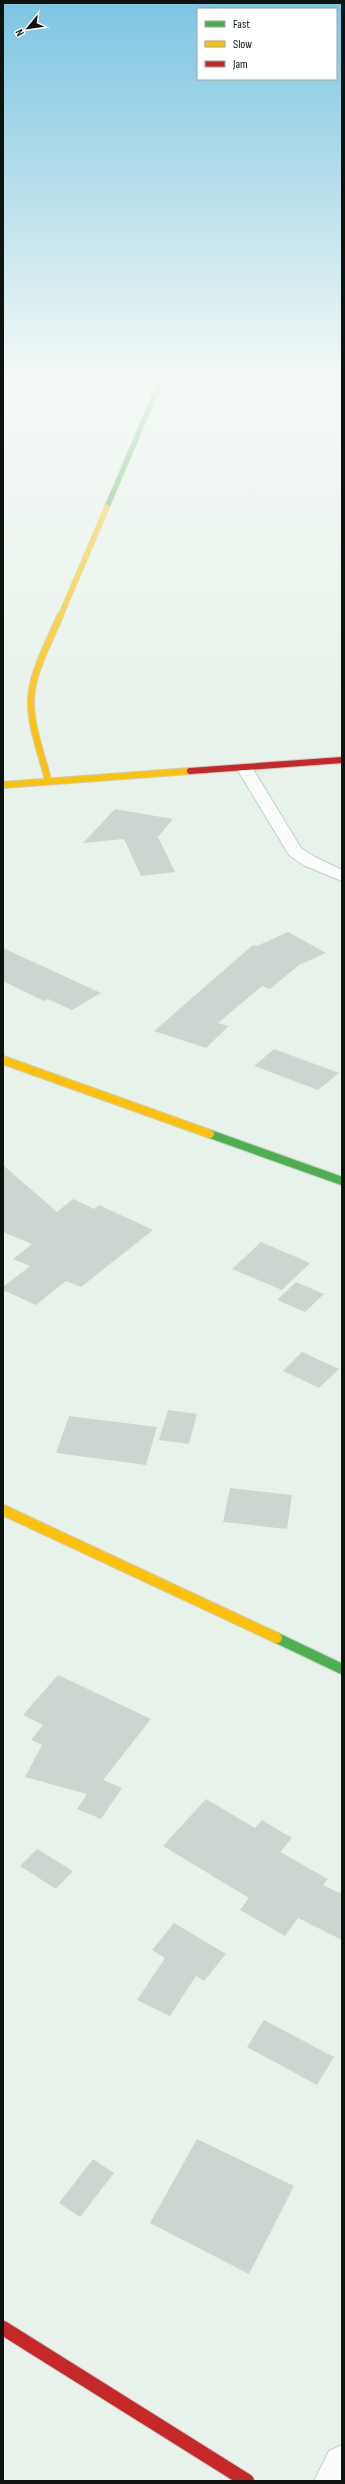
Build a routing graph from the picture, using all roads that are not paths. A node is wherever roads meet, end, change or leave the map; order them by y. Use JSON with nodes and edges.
{"nodes":[{"id":1,"x":111,"y":496,"type":"edge"},
{"id":2,"x":342,"y":760,"type":"edge"},
{"id":3,"x":244,"y":769,"type":"junction"},
{"id":4,"x":48,"y":780,"type":"junction"},
{"id":5,"x":3,"y":785,"type":"edge"},
{"id":6,"x":342,"y":876,"type":"edge"},
{"id":7,"x":3,"y":1060,"type":"edge"},
{"id":8,"x":342,"y":1181,"type":"edge"},
{"id":9,"x":3,"y":1510,"type":"edge"},
{"id":10,"x":342,"y":1669,"type":"edge"},
{"id":11,"x":3,"y":2328,"type":"edge"},
{"id":12,"x":342,"y":2464,"type":"edge"},
{"id":13,"x":247,"y":2481,"type":"edge"},
{"id":14,"x":333,"y":2481,"type":"edge"}],
"edges":[{"from":1,"to":4,"type":"street"},
{"from":2,"to":3,"type":"street"},
{"from":3,"to":4,"type":"street"},
{"from":3,"to":6,"type":"street"},
{"from":4,"to":5,"type":"street"},
{"from":7,"to":8,"type":"street"},
{"from":9,"to":10,"type":"street"},
{"from":11,"to":13,"type":"street"},
{"from":12,"to":14,"type":"street"}]}
